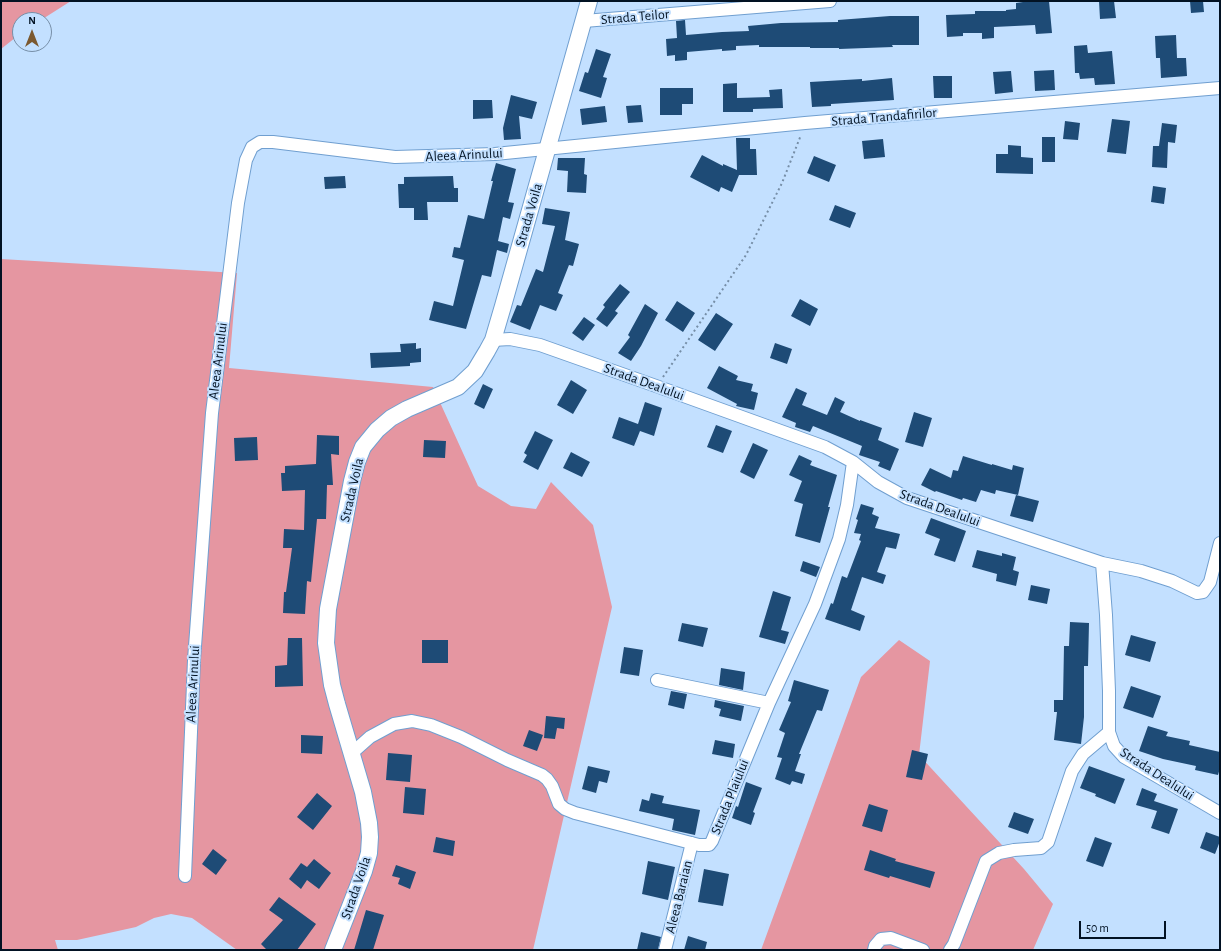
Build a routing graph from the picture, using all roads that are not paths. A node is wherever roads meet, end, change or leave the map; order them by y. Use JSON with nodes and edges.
{"nodes":[{"id":1,"x":589,"y":1,"type":"edge"},
{"id":2,"x":830,"y":1,"type":"edge"},
{"id":3,"x":736,"y":5,"type":"edge"},
{"id":4,"x":584,"y":21,"type":"junction"},
{"id":5,"x":1220,"y":88,"type":"edge"},
{"id":6,"x":548,"y":149,"type":"junction"},
{"id":7,"x":493,"y":340,"type":"junction"},
{"id":8,"x":853,"y":462,"type":"junction"},
{"id":9,"x":1220,"y":543,"type":"edge"},
{"id":10,"x":1102,"y":563,"type":"junction"},
{"id":11,"x":657,"y":680,"type":"dead end"},
{"id":12,"x":769,"y":704,"type":"junction"},
{"id":13,"x":1109,"y":732,"type":"junction"},
{"id":14,"x":352,"y":753,"type":"junction"},
{"id":15,"x":1220,"y":814,"type":"edge"},
{"id":16,"x":692,"y":843,"type":"junction"},
{"id":17,"x":185,"y":876,"type":"dead end"},
{"id":18,"x":333,"y":950,"type":"edge"},
{"id":19,"x":665,"y":950,"type":"edge"},
{"id":20,"x":874,"y":950,"type":"edge"},
{"id":21,"x":924,"y":950,"type":"edge"},
{"id":22,"x":950,"y":950,"type":"edge"}],
"edges":[{"from":1,"to":4,"type":"main road","name":"Strada Voila"},
{"from":2,"to":3,"type":"street","name":"Strada Teilor"},
{"from":3,"to":4,"type":"street","name":"Strada Teilor"},
{"from":4,"to":6,"type":"main road","name":"Strada Voila"},
{"from":5,"to":6,"type":"street","name":"Strada Trandafirilor"},
{"from":6,"to":7,"type":"main road","name":"Strada Voila"},
{"from":6,"to":17,"type":"street","name":"Aleea Arinului"},
{"from":7,"to":8,"type":"street","name":"Strada Dealului"},
{"from":7,"to":14,"type":"main road","name":"Strada Voila"},
{"from":8,"to":10,"type":"street","name":"Strada Dealului"},
{"from":8,"to":12,"type":"street","name":"Strada Plaiului"},
{"from":9,"to":10,"type":"street"},
{"from":10,"to":13,"type":"street","name":"Strada Dealului"},
{"from":11,"to":12,"type":"street"},
{"from":12,"to":16,"type":"street","name":"Strada Plaiului"},
{"from":13,"to":15,"type":"street","name":"Strada Dealului"},
{"from":13,"to":22,"type":"street"},
{"from":14,"to":16,"type":"street","name":"Strada Plaiului"},
{"from":14,"to":18,"type":"main road","name":"Strada Voila"},
{"from":16,"to":19,"type":"street","name":"Aleea Baraian"},
{"from":20,"to":21,"type":"street"}]}
